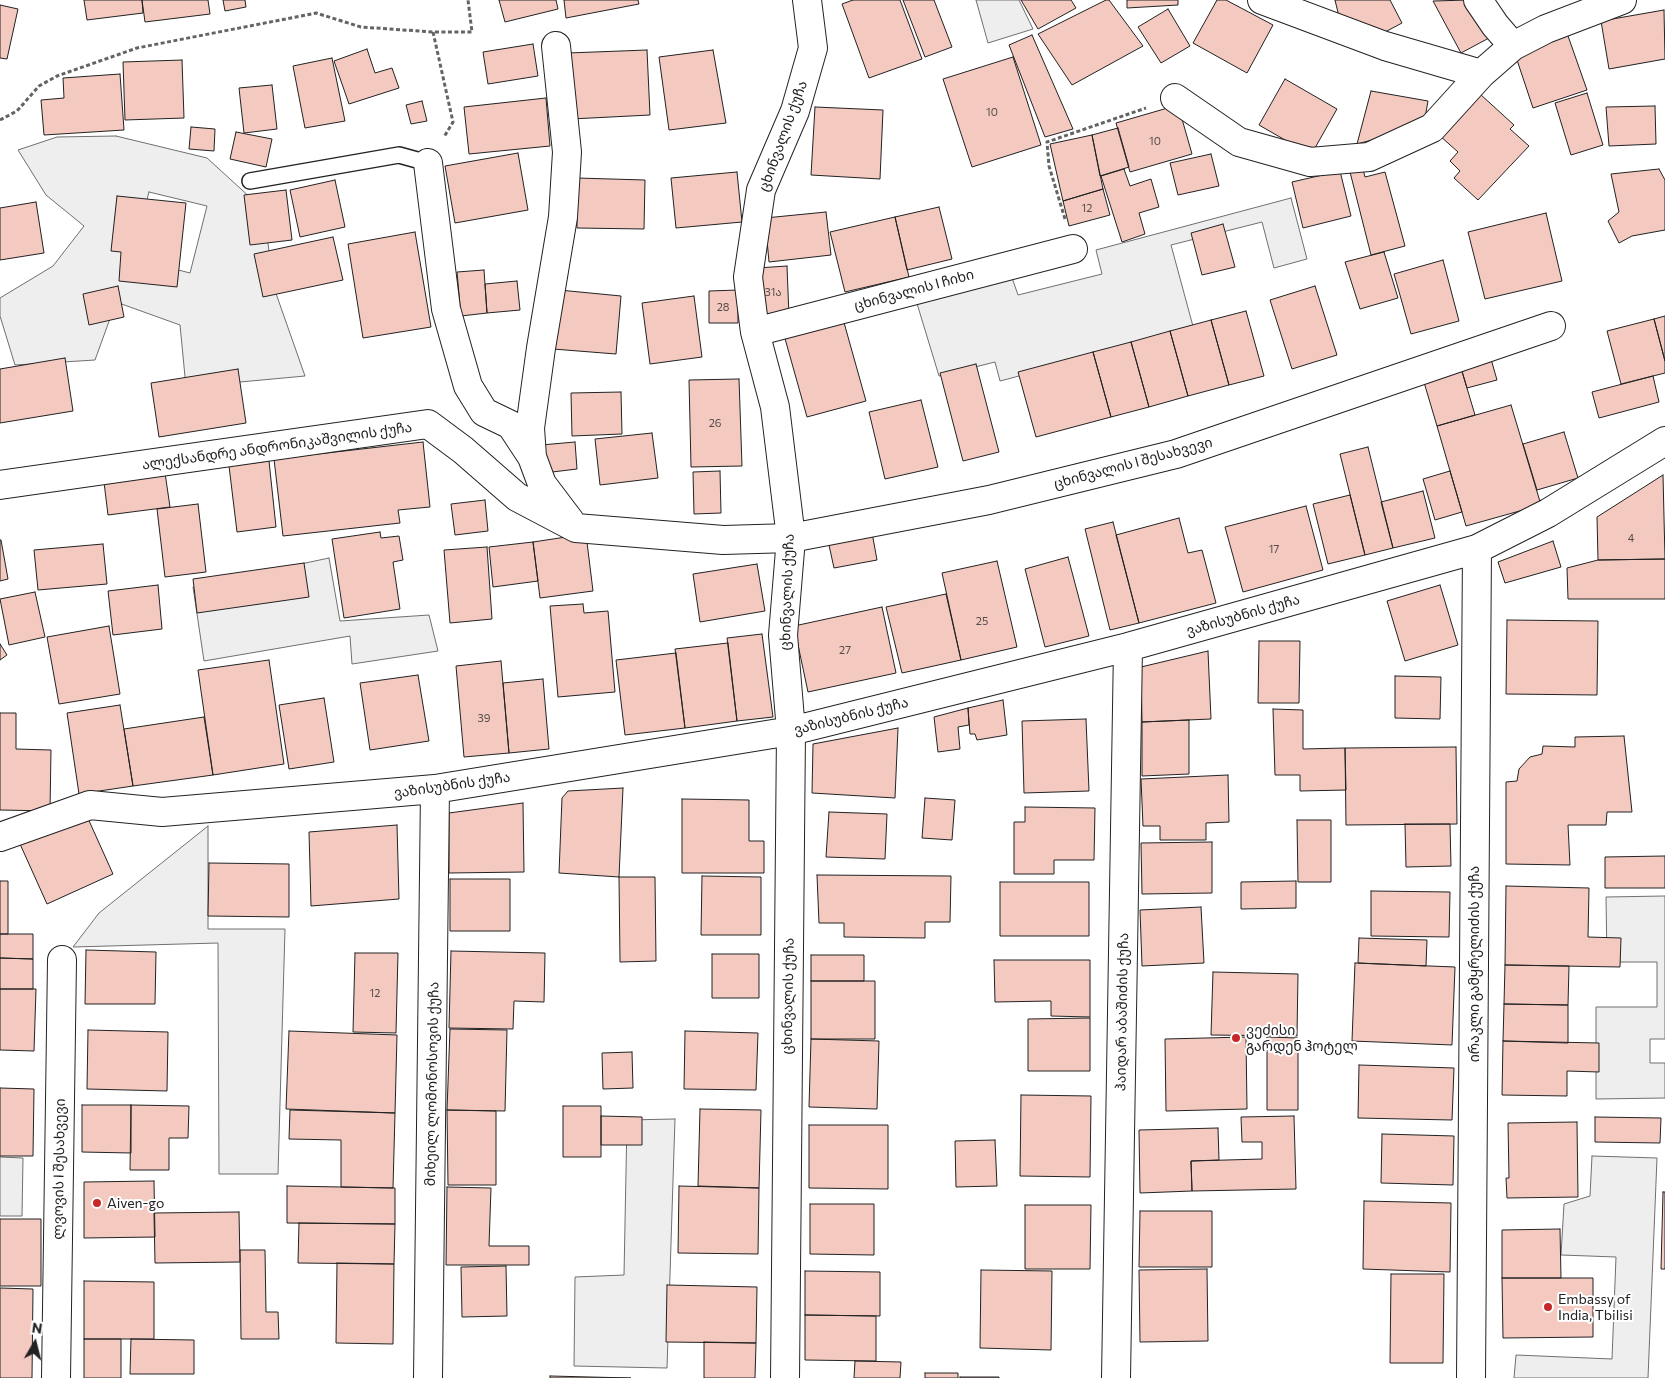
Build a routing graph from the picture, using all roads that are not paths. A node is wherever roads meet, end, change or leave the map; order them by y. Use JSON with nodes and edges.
{"nodes":[{"id":1,"x":807,"y":0,"type":"edge"},
{"id":2,"x":1262,"y":0,"type":"edge"},
{"id":3,"x":1478,"y":0,"type":"edge"},
{"id":4,"x":1622,"y":0,"type":"edge"},
{"id":5,"x":556,"y":46,"type":"dead end"},
{"id":6,"x":1513,"y":46,"type":"junction"},
{"id":7,"x":1481,"y":74,"type":"junction"},
{"id":8,"x":1175,"y":98,"type":"road end"},
{"id":9,"x":428,"y":163,"type":"joint"},
{"id":10,"x":250,"y":181,"type":"dead end"},
{"id":11,"x":1074,"y":249,"type":"road end"},
{"id":12,"x":1551,"y":326,"type":"dead end"},
{"id":13,"x":755,"y":332,"type":"junction"},
{"id":14,"x":1665,"y":441,"type":"edge"},
{"id":15,"x":532,"y":456,"type":"junction"},
{"id":16,"x":0,"y":485,"type":"edge"},
{"id":17,"x":576,"y":528,"type":"junction"},
{"id":18,"x":791,"y":538,"type":"junction"},
{"id":19,"x":1477,"y":549,"type":"junction"},
{"id":20,"x":1128,"y":647,"type":"junction"},
{"id":21,"x":791,"y":731,"type":"junction"},
{"id":22,"x":435,"y":789,"type":"junction"},
{"id":23,"x":7,"y":834,"type":"edge"},
{"id":24,"x":62,"y":960,"type":"dead end"},
{"id":25,"x":56,"y":1378,"type":"edge"},
{"id":26,"x":428,"y":1378,"type":"edge"},
{"id":27,"x":785,"y":1378,"type":"edge"},
{"id":28,"x":1116,"y":1378,"type":"edge"},
{"id":29,"x":1471,"y":1378,"type":"edge"}],
"edges":[{"from":1,"to":13,"type":"street","name":"ცხინვალის ქუჩა"},
{"from":2,"to":7,"type":"street"},
{"from":3,"to":6,"type":"street"},
{"from":4,"to":6,"type":"street"},
{"from":5,"to":15,"type":"street"},
{"from":6,"to":7,"type":"street"},
{"from":7,"to":8,"type":"street"},
{"from":9,"to":10,"type":"lane"},
{"from":9,"to":15,"type":"street"},
{"from":11,"to":13,"type":"street","name":"ცხინვალის I ჩიხი"},
{"from":12,"to":18,"type":"street","name":"ცხინვალის I შესახვევი"},
{"from":13,"to":18,"type":"street","name":"ცხინვალის ქუჩა"},
{"from":14,"to":19,"type":"street","name":"ვაზისუბნის ქუჩა"},
{"from":15,"to":17,"type":"street"},
{"from":16,"to":17,"type":"street","name":"ალექსანდრე ანდრონიკაშვილის ქუჩა"},
{"from":17,"to":18,"type":"street","name":"ალექსანდრე ანდრონიკაშვილის ქუჩა"},
{"from":18,"to":21,"type":"street","name":"ცხინვალის ქუჩა"},
{"from":19,"to":20,"type":"street","name":"ვაზისუბნის ქუჩა"},
{"from":19,"to":29,"type":"street","name":"ირაკლი გამყრელიძის ქუჩა"},
{"from":20,"to":21,"type":"street","name":"ვაზისუბნის ქუჩა"},
{"from":20,"to":28,"type":"street","name":"ჰაიდარ აბაშიძის ქუჩა"},
{"from":21,"to":22,"type":"street","name":"ვაზისუბნის ქუჩა"},
{"from":21,"to":27,"type":"street","name":"ცხინვალის ქუჩა"},
{"from":22,"to":23,"type":"street","name":"ვაზისუბნის ქუჩა"},
{"from":22,"to":26,"type":"street","name":"მიხეილ ლომონოსოვის ქუჩა"},
{"from":24,"to":25,"type":"street","name":"ლვოვის I შესახვევი"}]}
